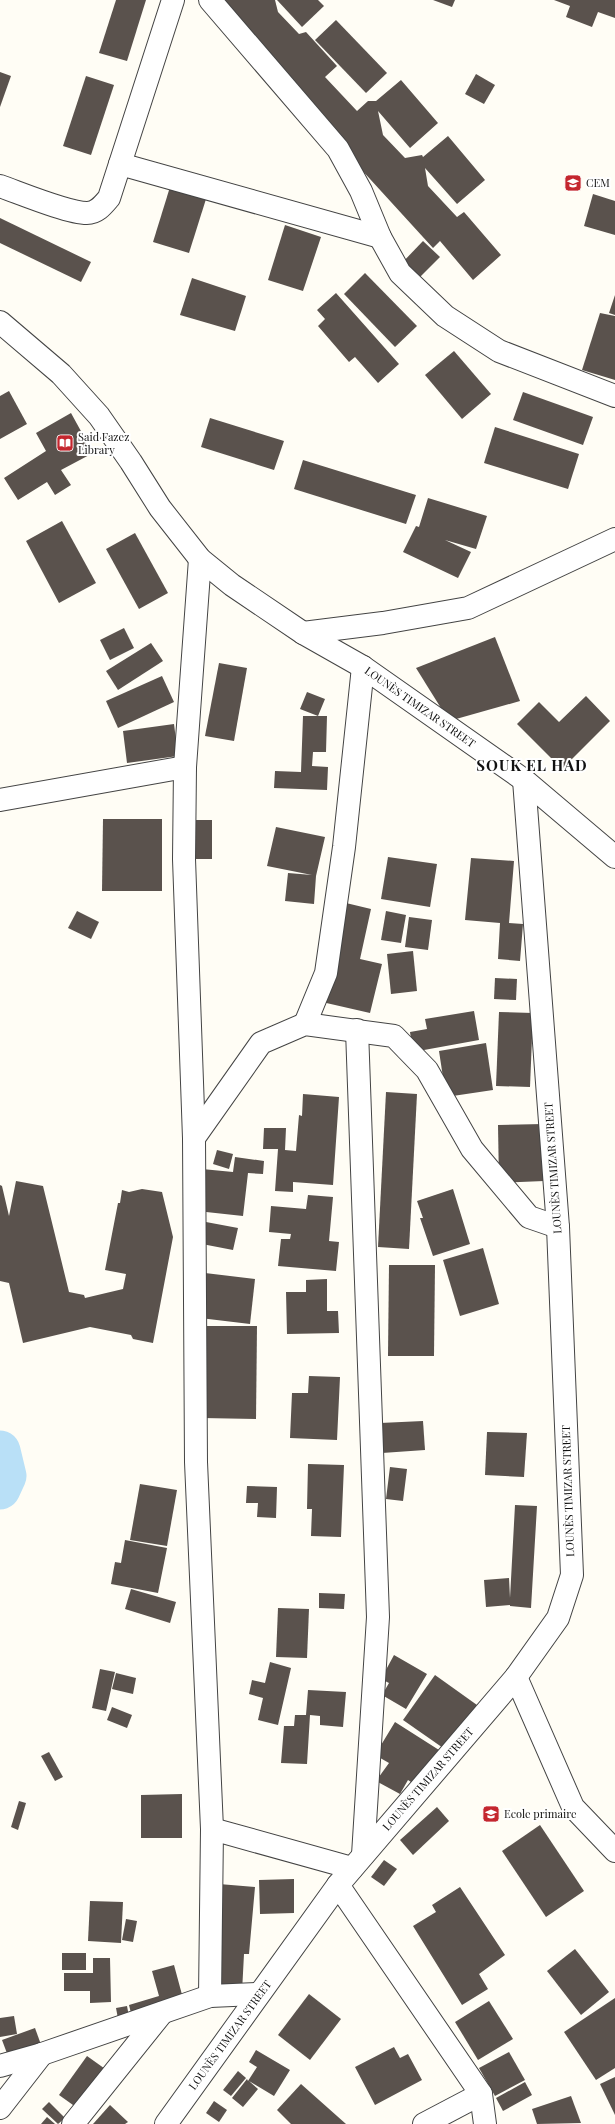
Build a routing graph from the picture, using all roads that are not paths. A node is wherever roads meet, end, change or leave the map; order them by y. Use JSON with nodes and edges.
{"nodes":[{"id":1,"x":173,"y":0,"type":"edge"},
{"id":2,"x":210,"y":0,"type":"edge"},
{"id":3,"x":120,"y":164,"type":"junction"},
{"id":4,"x":0,"y":186,"type":"edge"},
{"id":5,"x":380,"y":237,"type":"junction"},
{"id":6,"x":0,"y":322,"type":"edge"},
{"id":7,"x":615,"y":396,"type":"edge"},
{"id":8,"x":615,"y":539,"type":"edge"},
{"id":9,"x":200,"y":559,"type":"junction"},
{"id":10,"x":303,"y":633,"type":"junction"},
{"id":11,"x":363,"y":667,"type":"junction"},
{"id":12,"x":185,"y":767,"type":"junction"},
{"id":13,"x":524,"y":780,"type":"junction"},
{"id":14,"x":0,"y":800,"type":"edge"},
{"id":15,"x":615,"y":856,"type":"edge"},
{"id":16,"x":305,"y":1024,"type":"junction"},
{"id":17,"x":357,"y":1030,"type":"junction"},
{"id":18,"x":194,"y":1138,"type":"junction"},
{"id":19,"x":558,"y":1227,"type":"junction"},
{"id":20,"x":516,"y":1677,"type":"junction"},
{"id":21,"x":212,"y":1829,"type":"junction"},
{"id":22,"x":615,"y":1851,"type":"edge"},
{"id":23,"x":358,"y":1862,"type":"junction"},
{"id":24,"x":338,"y":1885,"type":"junction"},
{"id":25,"x":258,"y":1994,"type":"junction"},
{"id":26,"x":210,"y":1996,"type":"junction"},
{"id":27,"x":162,"y":2012,"type":"junction"},
{"id":28,"x":42,"y":2054,"type":"junction"},
{"id":29,"x":0,"y":2066,"type":"edge"},
{"id":30,"x":481,"y":2094,"type":"junction"},
{"id":31,"x":0,"y":2108,"type":"edge"},
{"id":32,"x":73,"y":2124,"type":"edge"},
{"id":33,"x":166,"y":2124,"type":"edge"},
{"id":34,"x":424,"y":2124,"type":"edge"},
{"id":35,"x":485,"y":2124,"type":"edge"}],
"edges":[{"from":1,"to":3,"type":"street"},
{"from":2,"to":5,"type":"street"},
{"from":3,"to":4,"type":"street"},
{"from":3,"to":5,"type":"street"},
{"from":5,"to":7,"type":"street"},
{"from":6,"to":9,"type":"street","name":"LOUNÈS TIMIZAR STREET"},
{"from":8,"to":10,"type":"street"},
{"from":9,"to":10,"type":"street","name":"LOUNÈS TIMIZAR STREET"},
{"from":9,"to":12,"type":"street"},
{"from":10,"to":11,"type":"street","name":"LOUNÈS TIMIZAR STREET"},
{"from":11,"to":13,"type":"street","name":"LOUNÈS TIMIZAR STREET"},
{"from":11,"to":16,"type":"street"},
{"from":12,"to":14,"type":"street"},
{"from":12,"to":18,"type":"street"},
{"from":13,"to":15,"type":"street"},
{"from":13,"to":19,"type":"street","name":"LOUNÈS TIMIZAR STREET"},
{"from":16,"to":17,"type":"street"},
{"from":16,"to":18,"type":"street"},
{"from":17,"to":19,"type":"street"},
{"from":17,"to":23,"type":"street"},
{"from":18,"to":21,"type":"street"},
{"from":19,"to":20,"type":"street","name":"LOUNÈS TIMIZAR STREET"},
{"from":20,"to":22,"type":"street"},
{"from":20,"to":23,"type":"street","name":"LOUNÈS TIMIZAR STREET"},
{"from":21,"to":23,"type":"street"},
{"from":21,"to":26,"type":"street"},
{"from":23,"to":24,"type":"street","name":"LOUNÈS TIMIZAR STREET"},
{"from":24,"to":25,"type":"street","name":"LOUNÈS TIMIZAR STREET"},
{"from":24,"to":30,"type":"street"},
{"from":25,"to":26,"type":"street"},
{"from":25,"to":33,"type":"street","name":"LOUNÈS TIMIZAR STREET"},
{"from":26,"to":27,"type":"street"},
{"from":27,"to":28,"type":"street"},
{"from":27,"to":32,"type":"street"},
{"from":28,"to":29,"type":"street"},
{"from":28,"to":31,"type":"street"},
{"from":30,"to":34,"type":"street"},
{"from":30,"to":35,"type":"street"}]}
